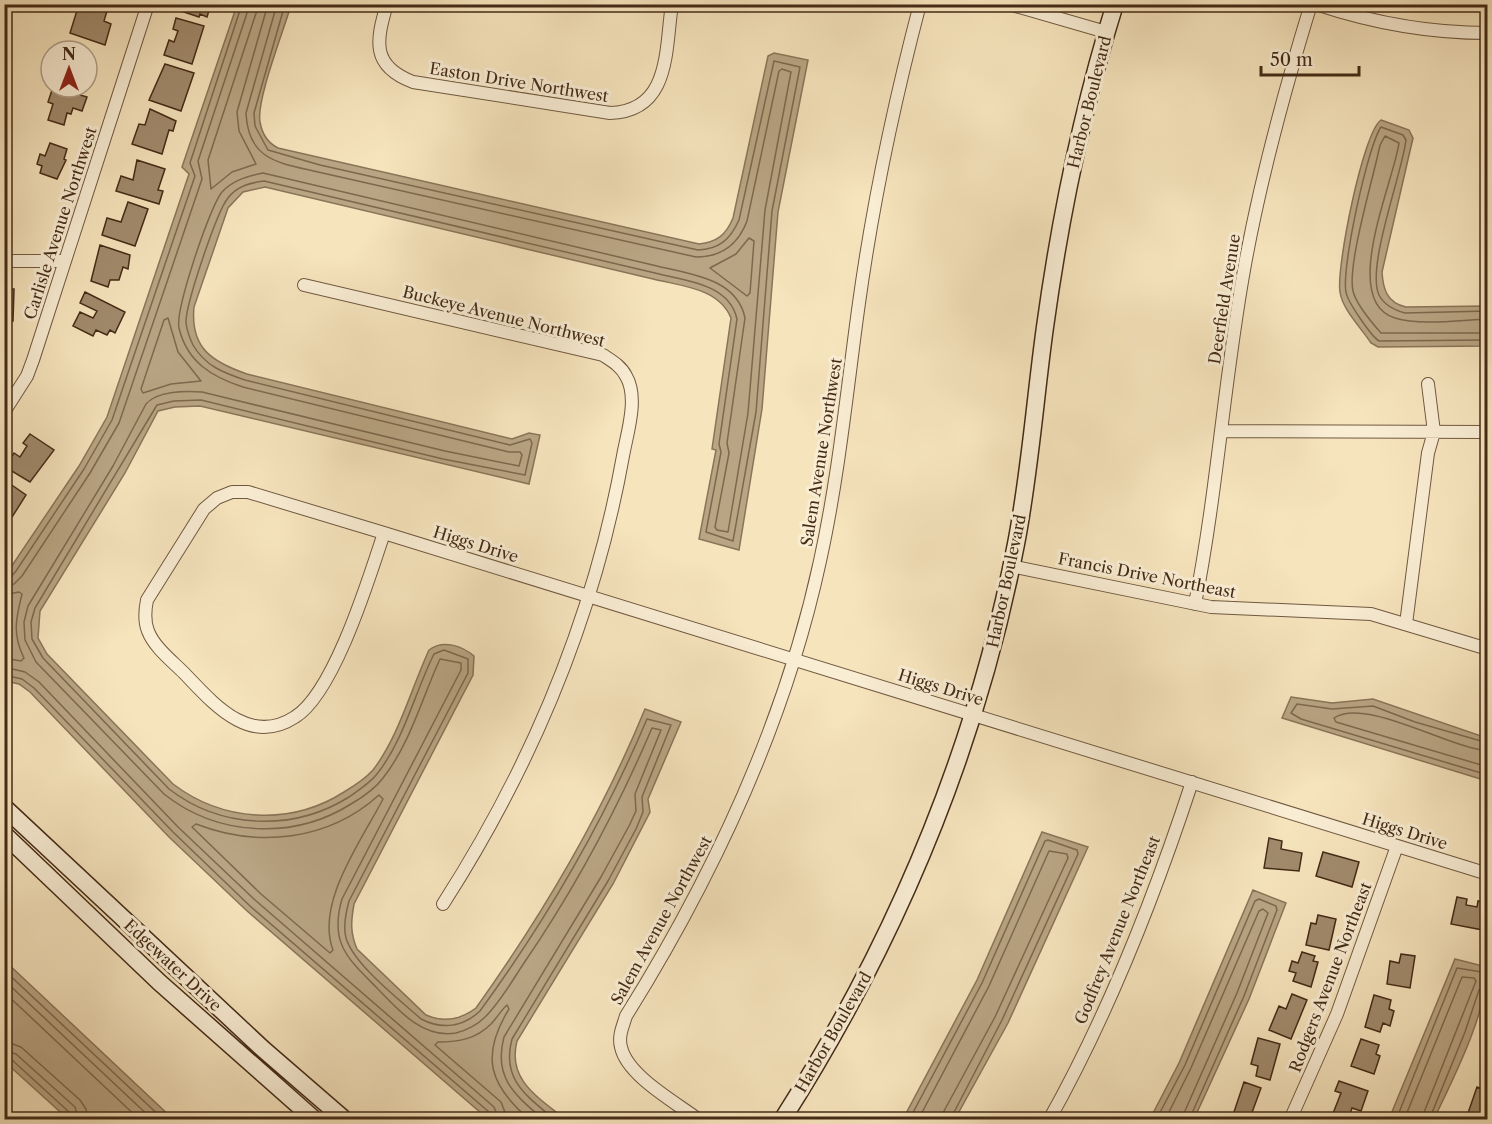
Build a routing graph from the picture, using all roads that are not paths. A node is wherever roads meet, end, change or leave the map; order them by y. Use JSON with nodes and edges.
{"nodes":[{"id":1,"x":148,"y":4,"type":"edge"},
{"id":2,"x":387,"y":4,"type":"edge"},
{"id":3,"x":672,"y":4,"type":"edge"},
{"id":4,"x":920,"y":4,"type":"edge"},
{"id":5,"x":1009,"y":4,"type":"edge"},
{"id":6,"x":1114,"y":4,"type":"edge"},
{"id":7,"x":1311,"y":4,"type":"edge"},
{"id":8,"x":1316,"y":4,"type":"edge"},
{"id":9,"x":1106,"y":32,"type":"junction"},
{"id":10,"x":1488,"y":33,"type":"edge"},
{"id":11,"x":4,"y":261,"type":"edge"},
{"id":12,"x":65,"y":261,"type":"junction"},
{"id":13,"x":304,"y":285,"type":"dead end"},
{"id":14,"x":1428,"y":384,"type":"dead end"},
{"id":15,"x":4,"y":412,"type":"edge"},
{"id":16,"x":1222,"y":431,"type":"junction"},
{"id":17,"x":1434,"y":432,"type":"junction"},
{"id":18,"x":1488,"y":432,"type":"edge"},
{"id":19,"x":384,"y":533,"type":"junction"},
{"id":20,"x":1011,"y":566,"type":"junction"},
{"id":21,"x":589,"y":596,"type":"junction"},
{"id":22,"x":1195,"y":604,"type":"junction"},
{"id":23,"x":1406,"y":624,"type":"junction"},
{"id":24,"x":1488,"y":649,"type":"edge"},
{"id":25,"x":794,"y":659,"type":"junction"},
{"id":26,"x":973,"y":715,"type":"junction"},
{"id":27,"x":1192,"y":782,"type":"junction"},
{"id":28,"x":4,"y":807,"type":"edge"},
{"id":29,"x":4,"y":834,"type":"edge"},
{"id":30,"x":1396,"y":846,"type":"junction"},
{"id":31,"x":1488,"y":874,"type":"edge"},
{"id":32,"x":443,"y":904,"type":"dead end"},
{"id":33,"x":315,"y":1119,"type":"edge"},
{"id":34,"x":345,"y":1119,"type":"edge"},
{"id":35,"x":699,"y":1119,"type":"edge"},
{"id":36,"x":782,"y":1119,"type":"edge"},
{"id":37,"x":1049,"y":1119,"type":"edge"},
{"id":38,"x":1290,"y":1119,"type":"edge"}],
"edges":[{"from":1,"to":12,"type":"street","name":"Carlisle Avenue Northwest"},
{"from":2,"to":3,"type":"street","name":"Easton Drive Northwest"},
{"from":4,"to":25,"type":"street","name":"Salem Avenue Northwest"},
{"from":5,"to":9,"type":"street"},
{"from":6,"to":9,"type":"street","name":"Harbor Boulevard"},
{"from":7,"to":16,"type":"street","name":"Deerfield Avenue"},
{"from":8,"to":10,"type":"street"},
{"from":9,"to":20,"type":"street","name":"Harbor Boulevard"},
{"from":11,"to":12,"type":"street"},
{"from":12,"to":15,"type":"street","name":"Carlisle Avenue Northwest"},
{"from":13,"to":21,"type":"street","name":"Buckeye Avenue Northwest"},
{"from":14,"to":17,"type":"street"},
{"from":16,"to":17,"type":"street"},
{"from":16,"to":22,"type":"street","name":"Deerfield Avenue"},
{"from":17,"to":18,"type":"street"},
{"from":17,"to":23,"type":"street"},
{"from":19,"to":19,"type":"street","name":"Higgs Drive"},
{"from":19,"to":21,"type":"street","name":"Higgs Drive"},
{"from":20,"to":22,"type":"street","name":"Francis Drive Northeast"},
{"from":20,"to":26,"type":"street","name":"Harbor Boulevard"},
{"from":21,"to":25,"type":"street","name":"Higgs Drive"},
{"from":21,"to":32,"type":"street","name":"Buckeye Avenue Northwest"},
{"from":22,"to":23,"type":"street","name":"Francis Drive Northeast"},
{"from":23,"to":24,"type":"street","name":"Francis Drive Northeast"},
{"from":25,"to":26,"type":"street","name":"Higgs Drive"},
{"from":25,"to":35,"type":"street","name":"Salem Avenue Northwest"},
{"from":26,"to":27,"type":"street","name":"Higgs Drive"},
{"from":26,"to":36,"type":"street","name":"Harbor Boulevard"},
{"from":27,"to":30,"type":"street","name":"Higgs Drive"},
{"from":27,"to":37,"type":"street","name":"Godfrey Avenue Northeast"},
{"from":28,"to":34,"type":"street","name":"Edgewater Drive"},
{"from":29,"to":33,"type":"street","name":"Edgewater Drive"},
{"from":30,"to":31,"type":"street","name":"Higgs Drive"},
{"from":30,"to":38,"type":"street","name":"Rodgers Avenue Northeast"}]}
